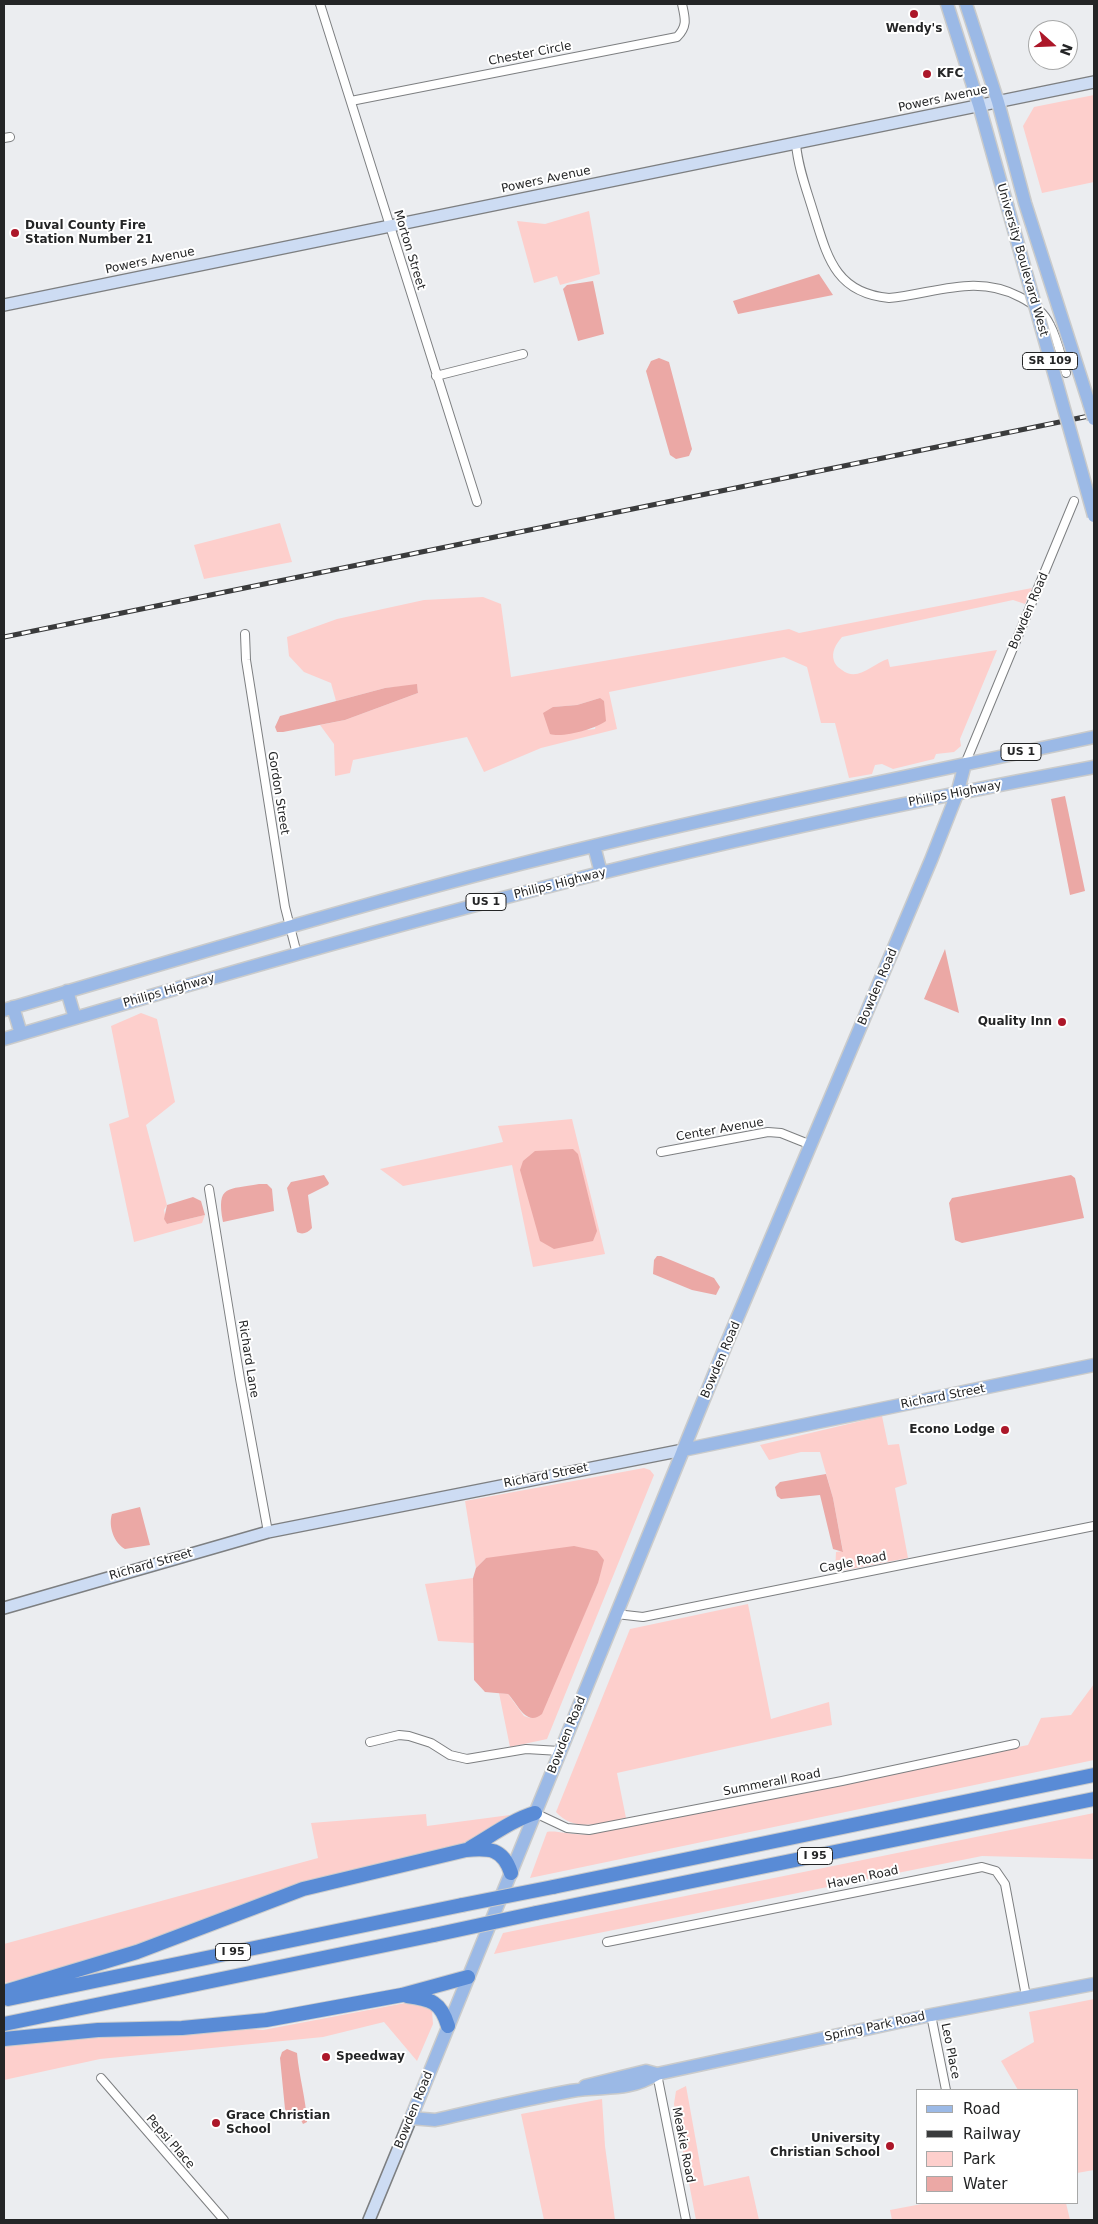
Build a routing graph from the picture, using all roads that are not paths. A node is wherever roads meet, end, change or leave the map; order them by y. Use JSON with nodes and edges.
{"nodes":[{"id":1,"x":320,"y":4,"type":"edge"},
{"id":2,"x":682,"y":4,"type":"edge"},
{"id":3,"x":947,"y":4,"type":"edge"},
{"id":4,"x":966,"y":4,"type":"edge"},
{"id":5,"x":1094,"y":82,"type":"edge"},
{"id":6,"x":351,"y":101,"type":"junction"},
{"id":7,"x":998,"y":102,"type":"junction"},
{"id":8,"x":979,"y":105,"type":"junction"},
{"id":9,"x":796,"y":144,"type":"junction"},
{"id":10,"x":391,"y":226,"type":"junction"},
{"id":11,"x":4,"y":305,"type":"edge"},
{"id":12,"x":523,"y":354,"type":"dead end"},
{"id":13,"x":1066,"y":373,"type":"dead end"},
{"id":14,"x":436,"y":376,"type":"junction"},
{"id":15,"x":1094,"y":419,"type":"edge"},
{"id":16,"x":1074,"y":501,"type":"dead end"},
{"id":17,"x":476,"y":502,"type":"dead end"},
{"id":18,"x":1094,"y":516,"type":"edge"},
{"id":19,"x":245,"y":634,"type":"dead end"},
{"id":20,"x":1094,"y":737,"type":"edge"},
{"id":21,"x":965,"y":764,"type":"junction"},
{"id":22,"x":1094,"y":767,"type":"edge"},
{"id":23,"x":957,"y":794,"type":"junction"},
{"id":24,"x":594,"y":846,"type":"junction"},
{"id":25,"x":601,"y":873,"type":"junction"},
{"id":26,"x":290,"y":927,"type":"junction"},
{"id":27,"x":297,"y":954,"type":"junction"},
{"id":28,"x":67,"y":991,"type":"junction"},
{"id":29,"x":8,"y":1008,"type":"edge"},
{"id":30,"x":75,"y":1018,"type":"junction"},
{"id":31,"x":21,"y":1034,"type":"junction"},
{"id":32,"x":4,"y":1039,"type":"edge"},
{"id":33,"x":811,"y":1145,"type":"junction"},
{"id":34,"x":661,"y":1152,"type":"dead end"},
{"id":35,"x":209,"y":1189,"type":"dead end"},
{"id":36,"x":1094,"y":1366,"type":"edge"},
{"id":37,"x":684,"y":1450,"type":"junction"},
{"id":38,"x":1094,"y":1526,"type":"edge"},
{"id":39,"x":268,"y":1532,"type":"junction"},
{"id":40,"x":4,"y":1608,"type":"edge"},
{"id":41,"x":616,"y":1614,"type":"junction"},
{"id":42,"x":370,"y":1742,"type":"dead end"},
{"id":43,"x":1015,"y":1744,"type":"dead end"},
{"id":44,"x":560,"y":1751,"type":"junction"},
{"id":45,"x":1094,"y":1775,"type":"edge"},
{"id":46,"x":1094,"y":1799,"type":"edge"},
{"id":47,"x":535,"y":1813,"type":"junction"},
{"id":48,"x":466,"y":1850,"type":"junction"},
{"id":49,"x":511,"y":1873,"type":"junction"},
{"id":50,"x":607,"y":1942,"type":"dead end"},
{"id":51,"x":468,"y":1977,"type":"junction"},
{"id":52,"x":1094,"y":1984,"type":"edge"},
{"id":53,"x":4,"y":1992,"type":"edge"},
{"id":54,"x":402,"y":1995,"type":"junction"},
{"id":55,"x":1026,"y":1996,"type":"junction"},
{"id":56,"x":4,"y":2000,"type":"edge"},
{"id":57,"x":931,"y":2016,"type":"junction"},
{"id":58,"x":4,"y":2024,"type":"edge"},
{"id":59,"x":448,"y":2026,"type":"junction"},
{"id":60,"x":4,"y":2039,"type":"edge"},
{"id":61,"x":657,"y":2074,"type":"junction"},
{"id":62,"x":101,"y":2078,"type":"dead end"},
{"id":63,"x":946,"y":2089,"type":"edge"},
{"id":64,"x":412,"y":2118,"type":"junction"},
{"id":65,"x":224,"y":2220,"type":"edge"},
{"id":66,"x":369,"y":2220,"type":"edge"},
{"id":67,"x":686,"y":2220,"type":"edge"}],
"edges":[{"from":1,"to":6,"type":"street","name":"Morton Street"},
{"from":2,"to":6,"type":"street","name":"Chester Circle"},
{"from":3,"to":8,"type":"main road","name":"University Boulevard West","number":"SR 109"},
{"from":4,"to":7,"type":"main road","name":"University Boulevard West","number":"SR 109"},
{"from":5,"to":7,"type":"street","name":"Powers Avenue"},
{"from":6,"to":10,"type":"street","name":"Morton Street"},
{"from":7,"to":8,"type":"street","name":"Powers Avenue"},
{"from":7,"to":15,"type":"main road","name":"University Boulevard West","number":"SR 109","bridge":true},
{"from":8,"to":9,"type":"street","name":"Powers Avenue"},
{"from":8,"to":18,"type":"main road","name":"University Boulevard West","number":"SR 109","bridge":true},
{"from":9,"to":10,"type":"street","name":"Powers Avenue"},
{"from":9,"to":13,"type":"street"},
{"from":10,"to":11,"type":"street","name":"Powers Avenue"},
{"from":10,"to":14,"type":"street","name":"Morton Street"},
{"from":12,"to":14,"type":"street"},
{"from":14,"to":17,"type":"street","name":"Morton Street"},
{"from":16,"to":21,"type":"street","name":"Bowden Road"},
{"from":19,"to":26,"type":"street","name":"Gordon Street"},
{"from":20,"to":21,"type":"main road","number":"US 1"},
{"from":21,"to":23,"type":"main road","name":"Bowden Road"},
{"from":21,"to":24,"type":"main road","number":"US 1"},
{"from":22,"to":23,"type":"main road","name":"Philips Highway","number":"US 1"},
{"from":23,"to":25,"type":"main road","name":"Philips Highway","number":"US 1"},
{"from":23,"to":33,"type":"main road","name":"Bowden Road"},
{"from":24,"to":25,"type":"main road"},
{"from":24,"to":26,"type":"main road","number":"US 1"},
{"from":25,"to":27,"type":"main road","name":"Philips Highway","number":"US 1"},
{"from":26,"to":27,"type":"street","name":"Gordon Street"},
{"from":26,"to":28,"type":"main road","number":"US 1"},
{"from":27,"to":30,"type":"main road","name":"Philips Highway","number":"US 1"},
{"from":28,"to":29,"type":"main road","number":"US 1"},
{"from":28,"to":30,"type":"main road"},
{"from":29,"to":31,"type":"main road"},
{"from":30,"to":31,"type":"main road","name":"Philips Highway","number":"US 1"},
{"from":31,"to":32,"type":"main road","name":"Philips Highway","number":"US 1"},
{"from":33,"to":34,"type":"street","name":"Center Avenue"},
{"from":33,"to":37,"type":"main road","name":"Bowden Road"},
{"from":35,"to":39,"type":"street","name":"Richard Lane"},
{"from":36,"to":37,"type":"main road","name":"Richard Street"},
{"from":37,"to":39,"type":"street","name":"Richard Street"},
{"from":37,"to":41,"type":"main road","name":"Bowden Road"},
{"from":38,"to":41,"type":"street","name":"Cagle Road"},
{"from":39,"to":40,"type":"street","name":"Richard Street"},
{"from":41,"to":44,"type":"main road","name":"Bowden Road"},
{"from":42,"to":44,"type":"street"},
{"from":43,"to":47,"type":"street","name":"Summerall Road"},
{"from":44,"to":47,"type":"main road","name":"Bowden Road"},
{"from":45,"to":56,"type":"highway","number":"I 95","bridge":true},
{"from":46,"to":58,"type":"highway","number":"I 95","bridge":true},
{"from":47,"to":48,"type":"highway"},
{"from":47,"to":49,"type":"main road","name":"Bowden Road"},
{"from":48,"to":49,"type":"highway"},
{"from":48,"to":53,"type":"highway"},
{"from":49,"to":51,"type":"main road","name":"Bowden Road"},
{"from":50,"to":55,"type":"street","name":"Haven Road"},
{"from":51,"to":54,"type":"highway"},
{"from":51,"to":59,"type":"main road","name":"Bowden Road"},
{"from":52,"to":55,"type":"main road","name":"Spring Park Road"},
{"from":54,"to":59,"type":"highway"},
{"from":54,"to":60,"type":"highway"},
{"from":55,"to":57,"type":"main road","name":"Spring Park Road"},
{"from":57,"to":61,"type":"main road","name":"Spring Park Road"},
{"from":57,"to":63,"type":"street","name":"Leo Place"},
{"from":59,"to":64,"type":"main road","name":"Bowden Road"},
{"from":61,"to":64,"type":"main road","name":"Spring Park Road"},
{"from":61,"to":67,"type":"street","name":"Meakie Road"},
{"from":62,"to":65,"type":"street","name":"Pepsi Place"},
{"from":64,"to":66,"type":"street","name":"Bowden Road"}]}
